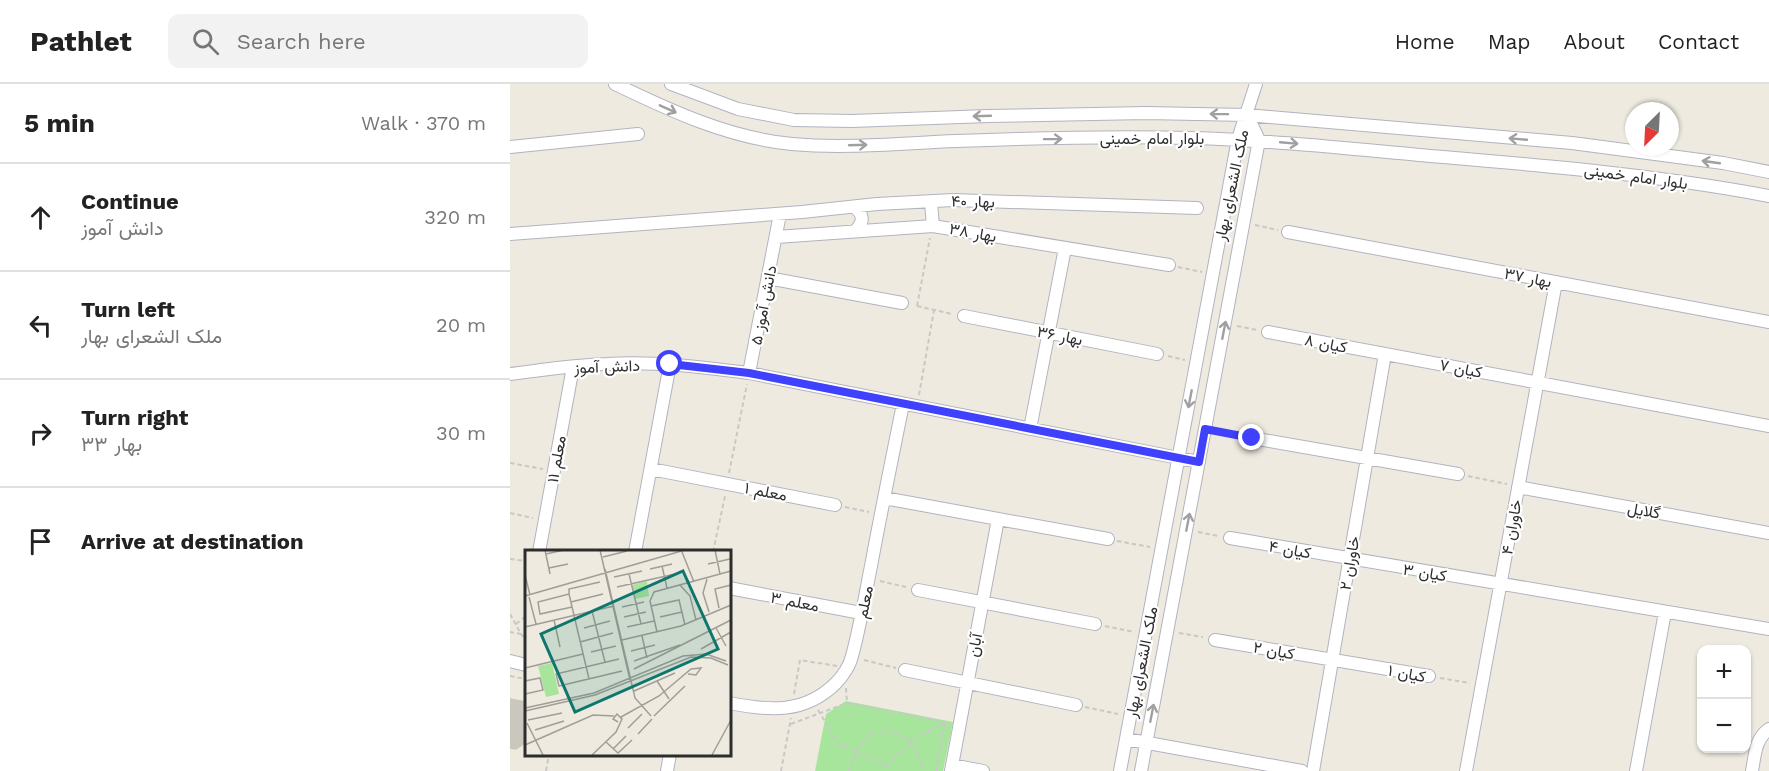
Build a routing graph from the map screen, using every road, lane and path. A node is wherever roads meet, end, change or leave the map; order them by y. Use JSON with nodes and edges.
{"nodes":[{"id":1,"x":615,"y":84,"type":"edge"},
{"id":2,"x":671,"y":84,"type":"edge"},
{"id":3,"x":1256,"y":84,"type":"edge"},
{"id":4,"x":1247,"y":115,"type":"junction"},
{"id":5,"x":638,"y":134,"type":"dead end"},
{"id":6,"x":1238,"y":139,"type":"junction"},
{"id":7,"x":1258,"y":140,"type":"junction"},
{"id":8,"x":510,"y":147,"type":"edge"},
{"id":9,"x":1769,"y":172,"type":"edge"},
{"id":10,"x":1769,"y":196,"type":"edge"},
{"id":11,"x":931,"y":202,"type":"junction"},
{"id":12,"x":854,"y":207,"type":"junction"},
{"id":13,"x":1197,"y":208,"type":"dead end"},
{"id":14,"x":780,"y":214,"type":"junction"},
{"id":15,"x":1243,"y":223,"type":"junction"},
{"id":16,"x":933,"y":226,"type":"junction"},
{"id":17,"x":856,"y":230,"type":"junction"},
{"id":18,"x":1288,"y":231,"type":"joint"},
{"id":19,"x":510,"y":234,"type":"edge"},
{"id":20,"x":776,"y":237,"type":"junction"},
{"id":21,"x":1065,"y":248,"type":"junction"},
{"id":22,"x":1169,"y":265,"type":"joint"},
{"id":23,"x":1214,"y":274,"type":"junction"},
{"id":24,"x":768,"y":278,"type":"junction"},
{"id":25,"x":1556,"y":282,"type":"junction"},
{"id":26,"x":902,"y":303,"type":"joint"},
{"id":27,"x":916,"y":306,"type":"junction"},
{"id":28,"x":934,"y":310,"type":"junction"},
{"id":29,"x":964,"y":316,"type":"joint"},
{"id":30,"x":1769,"y":322,"type":"edge"},
{"id":31,"x":1225,"y":324,"type":"junction"},
{"id":32,"x":1268,"y":332,"type":"joint"},
{"id":33,"x":1049,"y":333,"type":"junction"},
{"id":34,"x":1157,"y":354,"type":"joint"},
{"id":35,"x":1385,"y":354,"type":"junction"},
{"id":36,"x":1197,"y":362,"type":"junction"},
{"id":37,"x":670,"y":364,"type":"junction"},
{"id":38,"x":573,"y":367,"type":"junction"},
{"id":39,"x":749,"y":373,"type":"junction"},
{"id":40,"x":510,"y":374,"type":"edge"},
{"id":41,"x":1537,"y":383,"type":"junction"},
{"id":42,"x":903,"y":404,"type":"junction"},
{"id":43,"x":917,"y":406,"type":"junction"},
{"id":44,"x":1769,"y":426,"type":"edge"},
{"id":45,"x":1030,"y":429,"type":"junction"},
{"id":46,"x":1205,"y":429,"type":"junction"},
{"id":47,"x":1252,"y":438,"type":"joint"},
{"id":48,"x":1179,"y":458,"type":"junction"},
{"id":49,"x":1367,"y":458,"type":"junction"},
{"id":50,"x":1199,"y":462,"type":"junction"},
{"id":51,"x":510,"y":463,"type":"edge"},
{"id":52,"x":651,"y":469,"type":"junction"},
{"id":53,"x":554,"y":471,"type":"junction"},
{"id":54,"x":1458,"y":474,"type":"joint"},
{"id":55,"x":727,"y":484,"type":"junction"},
{"id":56,"x":1518,"y":487,"type":"junction"},
{"id":57,"x":884,"y":498,"type":"junction"},
{"id":58,"x":835,"y":505,"type":"joint"},
{"id":59,"x":510,"y":513,"type":"edge"},
{"id":60,"x":881,"y":514,"type":"junction"},
{"id":61,"x":998,"y":519,"type":"junction"},
{"id":62,"x":545,"y":520,"type":"junction"},
{"id":63,"x":1186,"y":529,"type":"junction"},
{"id":64,"x":1769,"y":534,"type":"edge"},
{"id":65,"x":1230,"y":538,"type":"joint"},
{"id":66,"x":1108,"y":540,"type":"joint"},
{"id":67,"x":1162,"y":549,"type":"junction"},
{"id":68,"x":539,"y":550,"type":"edge"},
{"id":69,"x":635,"y":550,"type":"edge"},
{"id":70,"x":713,"y":550,"type":"edge"},
{"id":71,"x":510,"y":559,"type":"edge"},
{"id":72,"x":1349,"y":559,"type":"junction"},
{"id":73,"x":525,"y":561,"type":"edge"},
{"id":74,"x":868,"y":579,"type":"junction"},
{"id":75,"x":1500,"y":584,"type":"junction"},
{"id":76,"x":730,"y":588,"type":"edge"},
{"id":77,"x":918,"y":590,"type":"joint"},
{"id":78,"x":982,"y":602,"type":"junction"},
{"id":79,"x":1665,"y":612,"type":"junction"},
{"id":80,"x":510,"y":614,"type":"edge"},
{"id":81,"x":861,"y":614,"type":"junction"},
{"id":82,"x":525,"y":617,"type":"edge"},
{"id":83,"x":516,"y":624,"type":"junction"},
{"id":84,"x":1095,"y":624,"type":"joint"},
{"id":85,"x":1769,"y":629,"type":"edge"},
{"id":86,"x":1168,"y":630,"type":"junction"},
{"id":87,"x":510,"y":632,"type":"edge"},
{"id":88,"x":521,"y":634,"type":"junction"},
{"id":89,"x":1146,"y":635,"type":"junction"},
{"id":90,"x":525,"y":639,"type":"edge"},
{"id":91,"x":1215,"y":640,"type":"joint"},
{"id":92,"x":1332,"y":660,"type":"junction"},
{"id":93,"x":510,"y":661,"type":"edge"},
{"id":94,"x":525,"y":664,"type":"edge"},
{"id":95,"x":847,"y":667,"type":"junction"},
{"id":96,"x":905,"y":669,"type":"joint"},
{"id":97,"x":510,"y":676,"type":"edge"},
{"id":98,"x":1429,"y":676,"type":"joint"},
{"id":99,"x":525,"y":680,"type":"edge"},
{"id":100,"x":967,"y":682,"type":"junction"},
{"id":101,"x":1482,"y":685,"type":"junction"},
{"id":102,"x":812,"y":700,"type":"junction"},
{"id":103,"x":730,"y":703,"type":"edge"},
{"id":104,"x":847,"y":703,"type":"junction"},
{"id":105,"x":1076,"y":705,"type":"joint"},
{"id":106,"x":792,"y":708,"type":"junction"},
{"id":107,"x":820,"y":714,"type":"junction"},
{"id":108,"x":1130,"y":717,"type":"junction"},
{"id":109,"x":945,"y":722,"type":"junction"},
{"id":110,"x":789,"y":724,"type":"junction"},
{"id":111,"x":959,"y":725,"type":"junction"},
{"id":112,"x":1769,"y":729,"type":"edge"},
{"id":113,"x":1126,"y":739,"type":"junction"},
{"id":114,"x":912,"y":741,"type":"junction"},
{"id":115,"x":1146,"y":742,"type":"junction"},
{"id":116,"x":856,"y":751,"type":"junction"},
{"id":117,"x":549,"y":756,"type":"edge"},
{"id":118,"x":670,"y":756,"type":"edge"},
{"id":119,"x":886,"y":765,"type":"junction"},
{"id":120,"x":951,"y":768,"type":"edge"},
{"id":121,"x":546,"y":771,"type":"edge"},
{"id":122,"x":667,"y":771,"type":"edge"},
{"id":123,"x":781,"y":771,"type":"edge"},
{"id":124,"x":849,"y":771,"type":"edge"},
{"id":125,"x":887,"y":771,"type":"edge"},
{"id":126,"x":924,"y":771,"type":"edge"},
{"id":127,"x":936,"y":771,"type":"edge"},
{"id":128,"x":983,"y":771,"type":"edge"},
{"id":129,"x":1120,"y":771,"type":"edge"},
{"id":130,"x":1141,"y":771,"type":"edge"},
{"id":131,"x":1302,"y":771,"type":"edge"},
{"id":132,"x":1313,"y":771,"type":"edge"},
{"id":133,"x":1466,"y":771,"type":"edge"},
{"id":134,"x":1636,"y":771,"type":"edge"},
{"id":135,"x":1752,"y":771,"type":"edge"}],
"edges":[{"from":1,"to":6,"type":"street","name":"بلوار امام خمینی","one_way":true},
{"from":4,"to":2,"type":"street","name":"بلوار امام خمینی","one_way":true},
{"from":3,"to":4,"type":"street"},
{"from":4,"to":6,"type":"street","name":"ملک الشعرای بهار"},
{"from":4,"to":7,"type":"street","name":"ملک الشعرای بهار"},
{"from":9,"to":4,"type":"street","name":"بلوار امام خمینی","one_way":true},
{"from":5,"to":8,"type":"street"},
{"from":6,"to":7,"type":"street","name":"بلوار امام خمینی"},
{"from":6,"to":23,"type":"street","name":"ملک الشعرای بهار"},
{"from":7,"to":10,"type":"street","name":"بلوار امام خمینی","one_way":true},
{"from":7,"to":15,"type":"street","name":"ملک الشعرای بهار"},
{"from":11,"to":12,"type":"street","name":"بهار ۴۰"},
{"from":11,"to":13,"type":"street","name":"بهار ۴۰"},
{"from":11,"to":16,"type":"street"},
{"from":12,"to":14,"type":"street","name":"بهار ۴۰"},
{"from":12,"to":17,"type":"street"},
{"from":14,"to":19,"type":"street","name":"بهار ۴۰"},
{"from":14,"to":20,"type":"street","name":"دانش آموز ۵"},
{"from":15,"to":18,"type":"path"},
{"from":15,"to":31,"type":"street","name":"ملک الشعرای بهار"},
{"from":16,"to":17,"type":"street","name":"بهار ۳۸"},
{"from":16,"to":21,"type":"street","name":"بهار ۳۸"},
{"from":16,"to":27,"type":"path"},
{"from":17,"to":20,"type":"street","name":"بهار ۳۸"},
{"from":18,"to":25,"type":"street","name":"بهار ۳۷"},
{"from":20,"to":24,"type":"street","name":"دانش آموز ۵"},
{"from":21,"to":22,"type":"street","name":"بهار ۳۸"},
{"from":21,"to":33,"type":"street"},
{"from":22,"to":23,"type":"path"},
{"from":23,"to":36,"type":"street","name":"ملک الشعرای بهار"},
{"from":24,"to":26,"type":"street"},
{"from":24,"to":39,"type":"street","name":"دانش آموز ۵"},
{"from":25,"to":30,"type":"street","name":"بهار ۳۷"},
{"from":25,"to":41,"type":"street","name":"خاوران ۴"},
{"from":26,"to":27,"type":"path"},
{"from":27,"to":28,"type":"path"},
{"from":28,"to":29,"type":"path"},
{"from":28,"to":43,"type":"path"},
{"from":29,"to":33,"type":"street","name":"بهار ۳۶"},
{"from":31,"to":32,"type":"path"},
{"from":46,"to":31,"type":"street","name":"ملک الشعرای بهار","one_way":true},
{"from":32,"to":35,"type":"street","name":"کیان ۸"},
{"from":33,"to":34,"type":"street","name":"بهار ۳۶"},
{"from":33,"to":45,"type":"street"},
{"from":34,"to":36,"type":"path"},
{"from":35,"to":41,"type":"street","name":"کیان ۷"},
{"from":35,"to":49,"type":"street","name":"خاوران ۲"},
{"from":36,"to":48,"type":"street","name":"ملک الشعرای بهار","one_way":true},
{"from":37,"to":38,"type":"street","name":"دانش آموز"},
{"from":37,"to":39,"type":"street","name":"دانش آموز"},
{"from":37,"to":52,"type":"street"},
{"from":38,"to":40,"type":"street","name":"دانش آموز"},
{"from":38,"to":53,"type":"street","name":"معلم ۱۱"},
{"from":39,"to":42,"type":"street","name":"دانش آموز"},
{"from":39,"to":55,"type":"path"},
{"from":41,"to":44,"type":"street","name":"کیان ۷"},
{"from":41,"to":56,"type":"street","name":"خاوران ۴"},
{"from":42,"to":43,"type":"street","name":"دانش آموز"},
{"from":42,"to":57,"type":"street","name":"معلم"},
{"from":43,"to":45,"type":"street","name":"دانش آموز"},
{"from":45,"to":48,"type":"street","name":"دانش آموز"},
{"from":46,"to":47,"type":"path"},
{"from":46,"to":50,"type":"street","name":"ملک الشعرای بهار"},
{"from":47,"to":49,"type":"street"},
{"from":48,"to":50,"type":"street","name":"دانش آموز"},
{"from":48,"to":67,"type":"street","name":"ملک الشعرای بهار"},
{"from":49,"to":54,"type":"street"},
{"from":49,"to":72,"type":"street","name":"خاوران ۲"},
{"from":63,"to":50,"type":"street","name":"ملک الشعرای بهار","one_way":true},
{"from":51,"to":53,"type":"path"},
{"from":52,"to":55,"type":"street","name":"معلم ۱"},
{"from":52,"to":69,"type":"street"},
{"from":53,"to":62,"type":"street","name":"معلم ۱۱"},
{"from":54,"to":56,"type":"path"},
{"from":55,"to":58,"type":"street","name":"معلم ۱"},
{"from":55,"to":70,"type":"path"},
{"from":56,"to":64,"type":"street","name":"گلایل"},
{"from":56,"to":75,"type":"street","name":"خاوران ۴"},
{"from":57,"to":60,"type":"street","name":"معلم"},
{"from":57,"to":61,"type":"street"},
{"from":58,"to":60,"type":"path"},
{"from":59,"to":62,"type":"path"},
{"from":60,"to":74,"type":"street","name":"معلم"},
{"from":61,"to":66,"type":"street"},
{"from":61,"to":78,"type":"street","name":"آبان"},
{"from":62,"to":68,"type":"street","name":"معلم ۱۱"},
{"from":63,"to":65,"type":"path"},
{"from":63,"to":86,"type":"street","name":"ملک الشعرای بهار"},
{"from":65,"to":72,"type":"street","name":"کیان ۴"},
{"from":66,"to":67,"type":"path"},
{"from":67,"to":89,"type":"street","name":"ملک الشعرای بهار"},
{"from":71,"to":73,"type":"path"},
{"from":72,"to":75,"type":"street","name":"کیان ۳"},
{"from":72,"to":92,"type":"street","name":"خاوران ۲"},
{"from":74,"to":77,"type":"path"},
{"from":74,"to":81,"type":"street","name":"معلم"},
{"from":75,"to":79,"type":"street","name":"کیان ۳"},
{"from":75,"to":101,"type":"street","name":"خاوران ۴"},
{"from":76,"to":81,"type":"street","name":"معلم ۳"},
{"from":77,"to":78,"type":"street"},
{"from":78,"to":84,"type":"street"},
{"from":78,"to":100,"type":"street","name":"آبان"},
{"from":79,"to":85,"type":"street","name":"کیان ۳"},
{"from":79,"to":134,"type":"street"},
{"from":80,"to":83,"type":"path"},
{"from":81,"to":95,"type":"street","name":"معلم"},
{"from":82,"to":83,"type":"path"},
{"from":83,"to":88,"type":"path"},
{"from":84,"to":89,"type":"path"},
{"from":86,"to":91,"type":"path"},
{"from":115,"to":86,"type":"street","name":"ملک الشعرای بهار","one_way":true},
{"from":87,"to":88,"type":"path"},
{"from":88,"to":90,"type":"path"},
{"from":89,"to":108,"type":"street","name":"ملک الشعرای بهار"},
{"from":91,"to":92,"type":"street","name":"کیان ۲"},
{"from":92,"to":98,"type":"street","name":"کیان ۱"},
{"from":92,"to":132,"type":"street","name":"خاوران ۲"},
{"from":93,"to":94,"type":"street"},
{"from":95,"to":96,"type":"path"},
{"from":95,"to":102,"type":"street"},
{"from":95,"to":104,"type":"path"},
{"from":95,"to":106,"type":"path"},
{"from":96,"to":100,"type":"street"},
{"from":97,"to":99,"type":"path"},
{"from":98,"to":101,"type":"path","name":"کیان ۱"},
{"from":100,"to":105,"type":"street"},
{"from":100,"to":111,"type":"street","name":"آبان"},
{"from":101,"to":133,"type":"street","name":"خاوران ۴"},
{"from":102,"to":106,"type":"street"},
{"from":102,"to":107,"type":"path"},
{"from":103,"to":106,"type":"street"},
{"from":104,"to":107,"type":"path"},
{"from":104,"to":109,"type":"path"},
{"from":105,"to":108,"type":"path"},
{"from":106,"to":110,"type":"path"},
{"from":107,"to":110,"type":"path"},
{"from":107,"to":116,"type":"path"},
{"from":108,"to":113,"type":"street","name":"ملک الشعرای بهار"},
{"from":109,"to":111,"type":"path"},
{"from":109,"to":114,"type":"path"},
{"from":109,"to":127,"type":"path"},
{"from":110,"to":123,"type":"path"},
{"from":111,"to":120,"type":"street","name":"آبان"},
{"from":112,"to":135,"type":"street"},
{"from":113,"to":115,"type":"street"},
{"from":113,"to":129,"type":"street","name":"ملک الشعرای بهار"},
{"from":114,"to":116,"type":"path"},
{"from":114,"to":119,"type":"path"},
{"from":114,"to":126,"type":"path"},
{"from":115,"to":130,"type":"street","name":"ملک الشعرای بهار"},
{"from":115,"to":131,"type":"street"},
{"from":116,"to":119,"type":"path"},
{"from":116,"to":124,"type":"path"},
{"from":117,"to":121,"type":"path"},
{"from":118,"to":122,"type":"street"},
{"from":119,"to":125,"type":"path"},
{"from":120,"to":128,"type":"street"}]}
